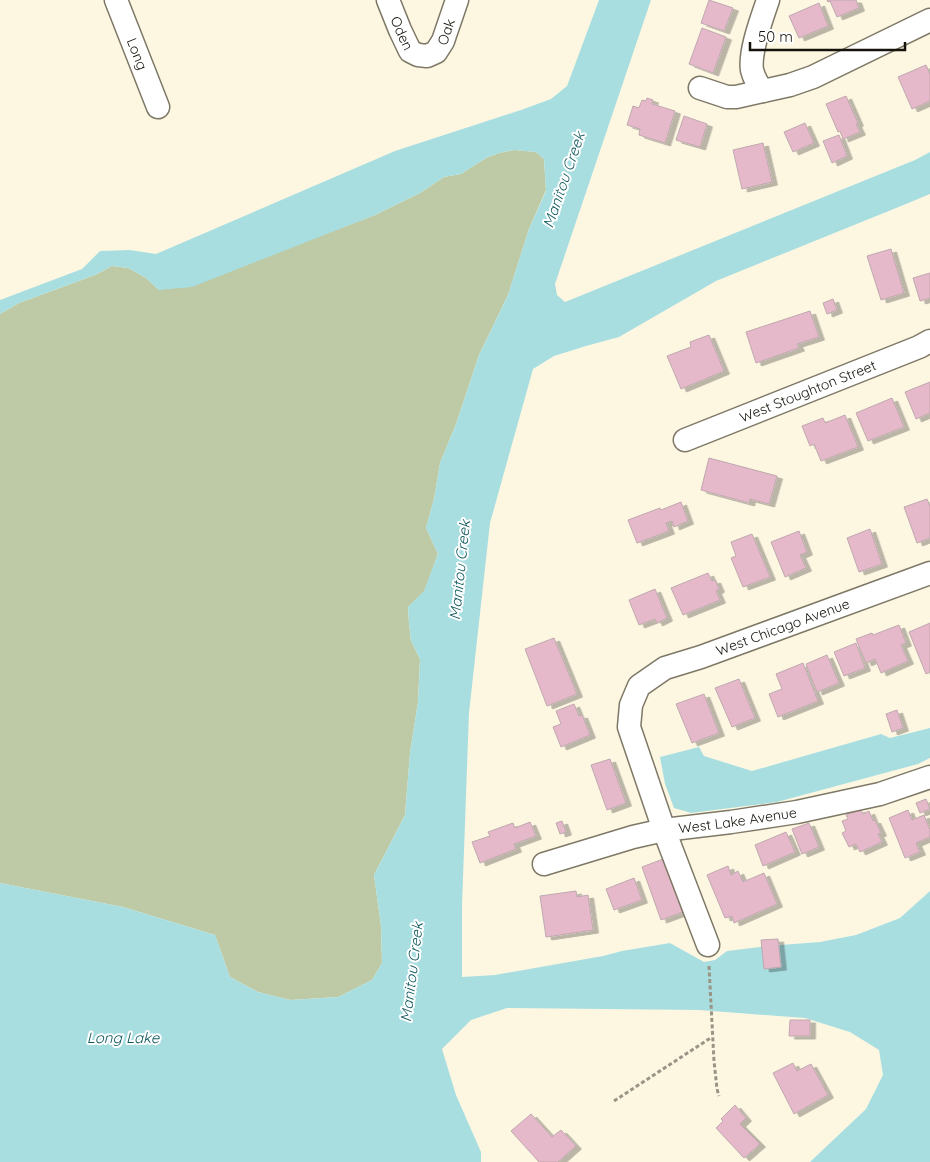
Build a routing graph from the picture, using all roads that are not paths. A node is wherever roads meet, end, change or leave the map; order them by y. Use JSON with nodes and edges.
{"nodes":[{"id":1,"x":116,"y":0,"type":"edge"},
{"id":2,"x":388,"y":0,"type":"edge"},
{"id":3,"x":457,"y":0,"type":"edge"},
{"id":4,"x":768,"y":0,"type":"edge"},
{"id":5,"x":930,"y":20,"type":"edge"},
{"id":6,"x":427,"y":56,"type":"joint"},
{"id":7,"x":700,"y":88,"type":"dead end"},
{"id":8,"x":763,"y":91,"type":"junction"},
{"id":9,"x":158,"y":107,"type":"dead end"},
{"id":10,"x":930,"y":341,"type":"edge"},
{"id":11,"x":686,"y":440,"type":"dead end"},
{"id":12,"x":930,"y":573,"type":"edge"},
{"id":13,"x":930,"y":777,"type":"edge"},
{"id":14,"x":664,"y":830,"type":"junction"},
{"id":15,"x":544,"y":864,"type":"dead end"},
{"id":16,"x":708,"y":945,"type":"road end"}],
"edges":[{"from":1,"to":9,"type":"street","name":"Long"},
{"from":2,"to":6,"type":"street","name":"Oden"},
{"from":3,"to":6,"type":"street","name":"Oak"},
{"from":4,"to":8,"type":"street"},
{"from":5,"to":8,"type":"street"},
{"from":7,"to":8,"type":"street"},
{"from":10,"to":11,"type":"street","name":"West Stoughton Street"},
{"from":12,"to":14,"type":"street","name":"West Chicago Avenue"},
{"from":13,"to":14,"type":"street","name":"West Lake Avenue"},
{"from":14,"to":15,"type":"street","name":"West Lake Avenue"},
{"from":14,"to":16,"type":"street"}]}
